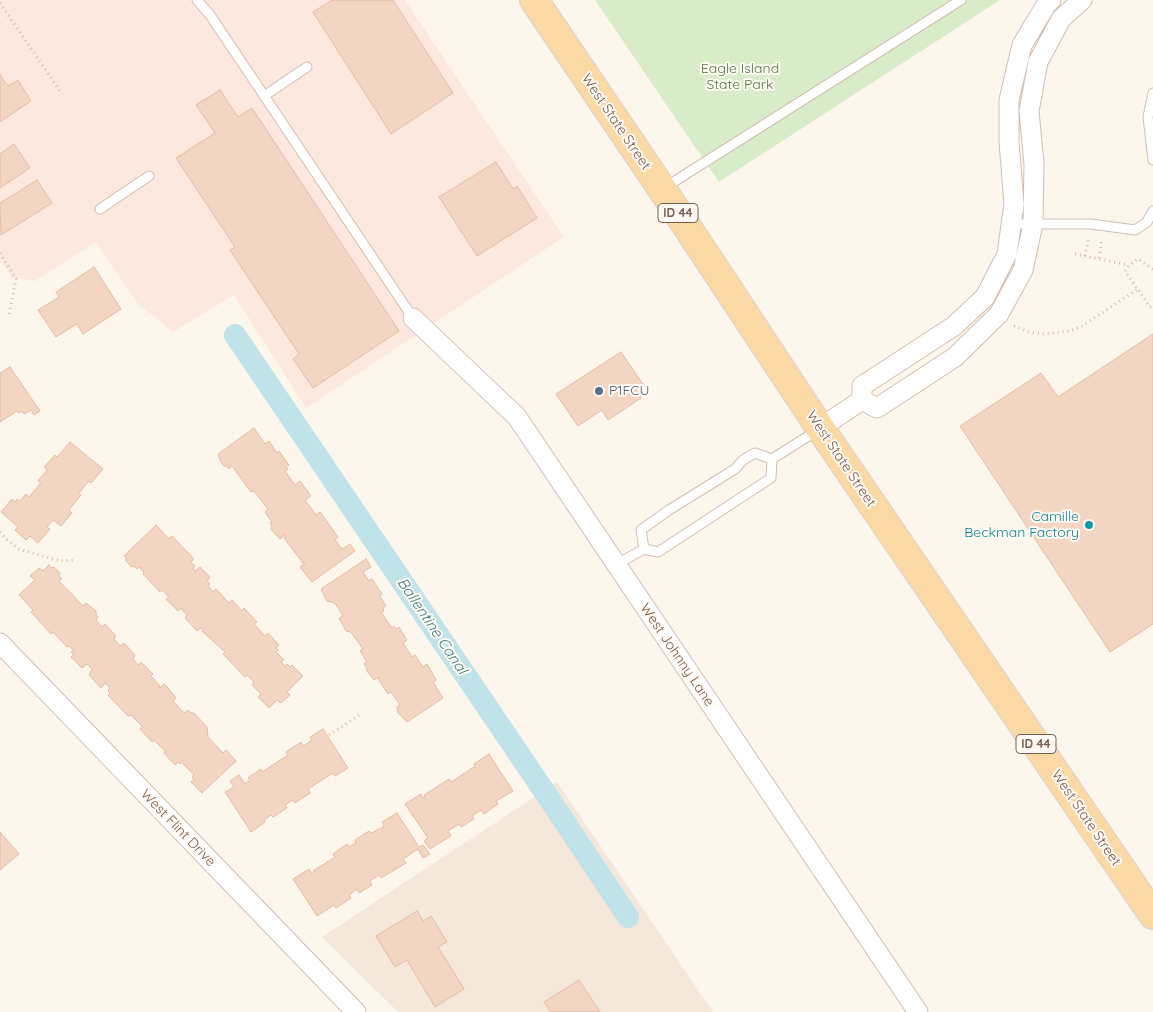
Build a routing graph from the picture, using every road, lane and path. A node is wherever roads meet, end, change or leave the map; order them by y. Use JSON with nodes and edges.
{"nodes":[{"id":1,"x":197,"y":0,"type":"edge"},
{"id":2,"x":534,"y":0,"type":"edge"},
{"id":3,"x":961,"y":0,"type":"edge"},
{"id":4,"x":1051,"y":0,"type":"edge"},
{"id":5,"x":1082,"y":0,"type":"edge"},
{"id":6,"x":0,"y":3,"type":"edge"},
{"id":7,"x":307,"y":67,"type":"dead end"},
{"id":8,"x":62,"y":94,"type":"dead end"},
{"id":9,"x":1153,"y":94,"type":"edge"},
{"id":10,"x":264,"y":96,"type":"junction"},
{"id":11,"x":1153,"y":160,"type":"edge"},
{"id":12,"x":149,"y":176,"type":"dead end"},
{"id":13,"x":662,"y":190,"type":"junction"},
{"id":14,"x":100,"y":209,"type":"dead end"},
{"id":15,"x":1153,"y":211,"type":"edge"},
{"id":16,"x":1011,"y":224,"type":"junction"},
{"id":17,"x":1033,"y":224,"type":"junction"},
{"id":18,"x":0,"y":253,"type":"edge"},
{"id":19,"x":1074,"y":254,"type":"dead end"},
{"id":20,"x":1129,"y":264,"type":"junction"},
{"id":21,"x":1153,"y":267,"type":"edge"},
{"id":22,"x":1138,"y":289,"type":"junction"},
{"id":23,"x":1153,"y":305,"type":"edge"},
{"id":24,"x":9,"y":315,"type":"dead end"},
{"id":25,"x":413,"y":318,"type":"joint"},
{"id":26,"x":1010,"y":323,"type":"dead end"},
{"id":27,"x":862,"y":400,"type":"junction"},
{"id":28,"x":820,"y":428,"type":"junction"},
{"id":29,"x":772,"y":459,"type":"junction"},
{"id":30,"x":0,"y":532,"type":"edge"},
{"id":31,"x":644,"y":549,"type":"junction"},
{"id":32,"x":76,"y":560,"type":"dead end"},
{"id":33,"x":617,"y":564,"type":"junction"},
{"id":34,"x":0,"y":643,"type":"edge"},
{"id":35,"x":362,"y":714,"type":"dead end"},
{"id":36,"x":329,"y":735,"type":"dead end"},
{"id":37,"x":1153,"y":915,"type":"edge"},
{"id":38,"x":356,"y":1012,"type":"edge"},
{"id":39,"x":918,"y":1012,"type":"edge"}],
"edges":[{"from":1,"to":10,"type":"lane"},
{"from":2,"to":13,"type":"main road","name":"West State Street","number":"ID 44"},
{"from":3,"to":13,"type":"lane"},
{"from":4,"to":16,"type":"street"},
{"from":5,"to":17,"type":"street"},
{"from":6,"to":8,"type":"path"},
{"from":7,"to":10,"type":"lane"},
{"from":9,"to":11,"type":"lane"},
{"from":10,"to":25,"type":"lane"},
{"from":12,"to":14,"type":"lane"},
{"from":13,"to":28,"type":"main road","name":"West State Street","number":"ID 44"},
{"from":15,"to":17,"type":"lane"},
{"from":16,"to":17,"type":"lane"},
{"from":16,"to":27,"type":"street"},
{"from":17,"to":27,"type":"street"},
{"from":18,"to":24,"type":"path"},
{"from":19,"to":20,"type":"path"},
{"from":20,"to":21,"type":"path"},
{"from":20,"to":22,"type":"path"},
{"from":22,"to":23,"type":"path"},
{"from":22,"to":26,"type":"path"},
{"from":25,"to":33,"type":"street","name":"West Johnny Lane"},
{"from":27,"to":28,"type":"street"},
{"from":28,"to":29,"type":"lane"},
{"from":28,"to":37,"type":"main road","name":"West State Street","number":"ID 44"},
{"from":29,"to":31,"type":"lane"},
{"from":29,"to":31,"type":"lane"},
{"from":30,"to":32,"type":"path"},
{"from":31,"to":33,"type":"lane"},
{"from":33,"to":39,"type":"street","name":"West Johnny Lane"},
{"from":34,"to":38,"type":"street","name":"West Flint Drive"},
{"from":35,"to":36,"type":"path"}]}
